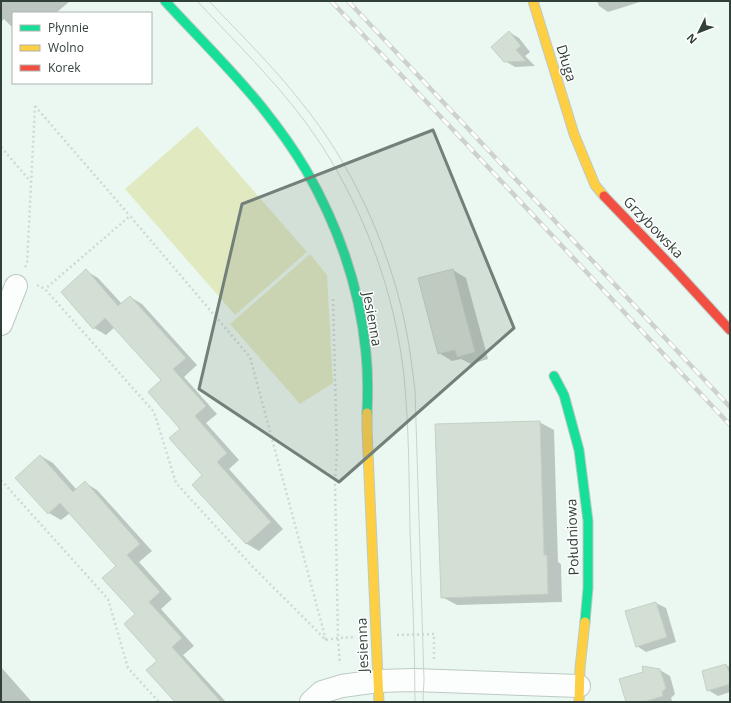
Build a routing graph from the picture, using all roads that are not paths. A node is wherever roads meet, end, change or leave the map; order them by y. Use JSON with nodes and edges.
{"nodes":[{"id":1,"x":165,"y":1,"type":"edge"},
{"id":2,"x":533,"y":1,"type":"edge"},
{"id":3,"x":574,"y":134,"type":"joint"},
{"id":4,"x":24,"y":280,"type":"road end"},
{"id":5,"x":1,"y":324,"type":"edge"},
{"id":6,"x":730,"y":330,"type":"edge"},
{"id":7,"x":554,"y":376,"type":"dead end"},
{"id":8,"x":378,"y":691,"type":"edge"},
{"id":9,"x":579,"y":694,"type":"edge"},
{"id":10,"x":311,"y":702,"type":"edge"}],
"edges":[{"from":1,"to":8,"type":"street","name":"Jesienna"},
{"from":2,"to":3,"type":"street","name":"Długa"},
{"from":3,"to":6,"type":"street","name":"Grzybowska"},
{"from":4,"to":5,"type":"street"},
{"from":7,"to":9,"type":"street","name":"Południowa"},
{"from":8,"to":9,"type":"street"},
{"from":8,"to":10,"type":"street"}]}
